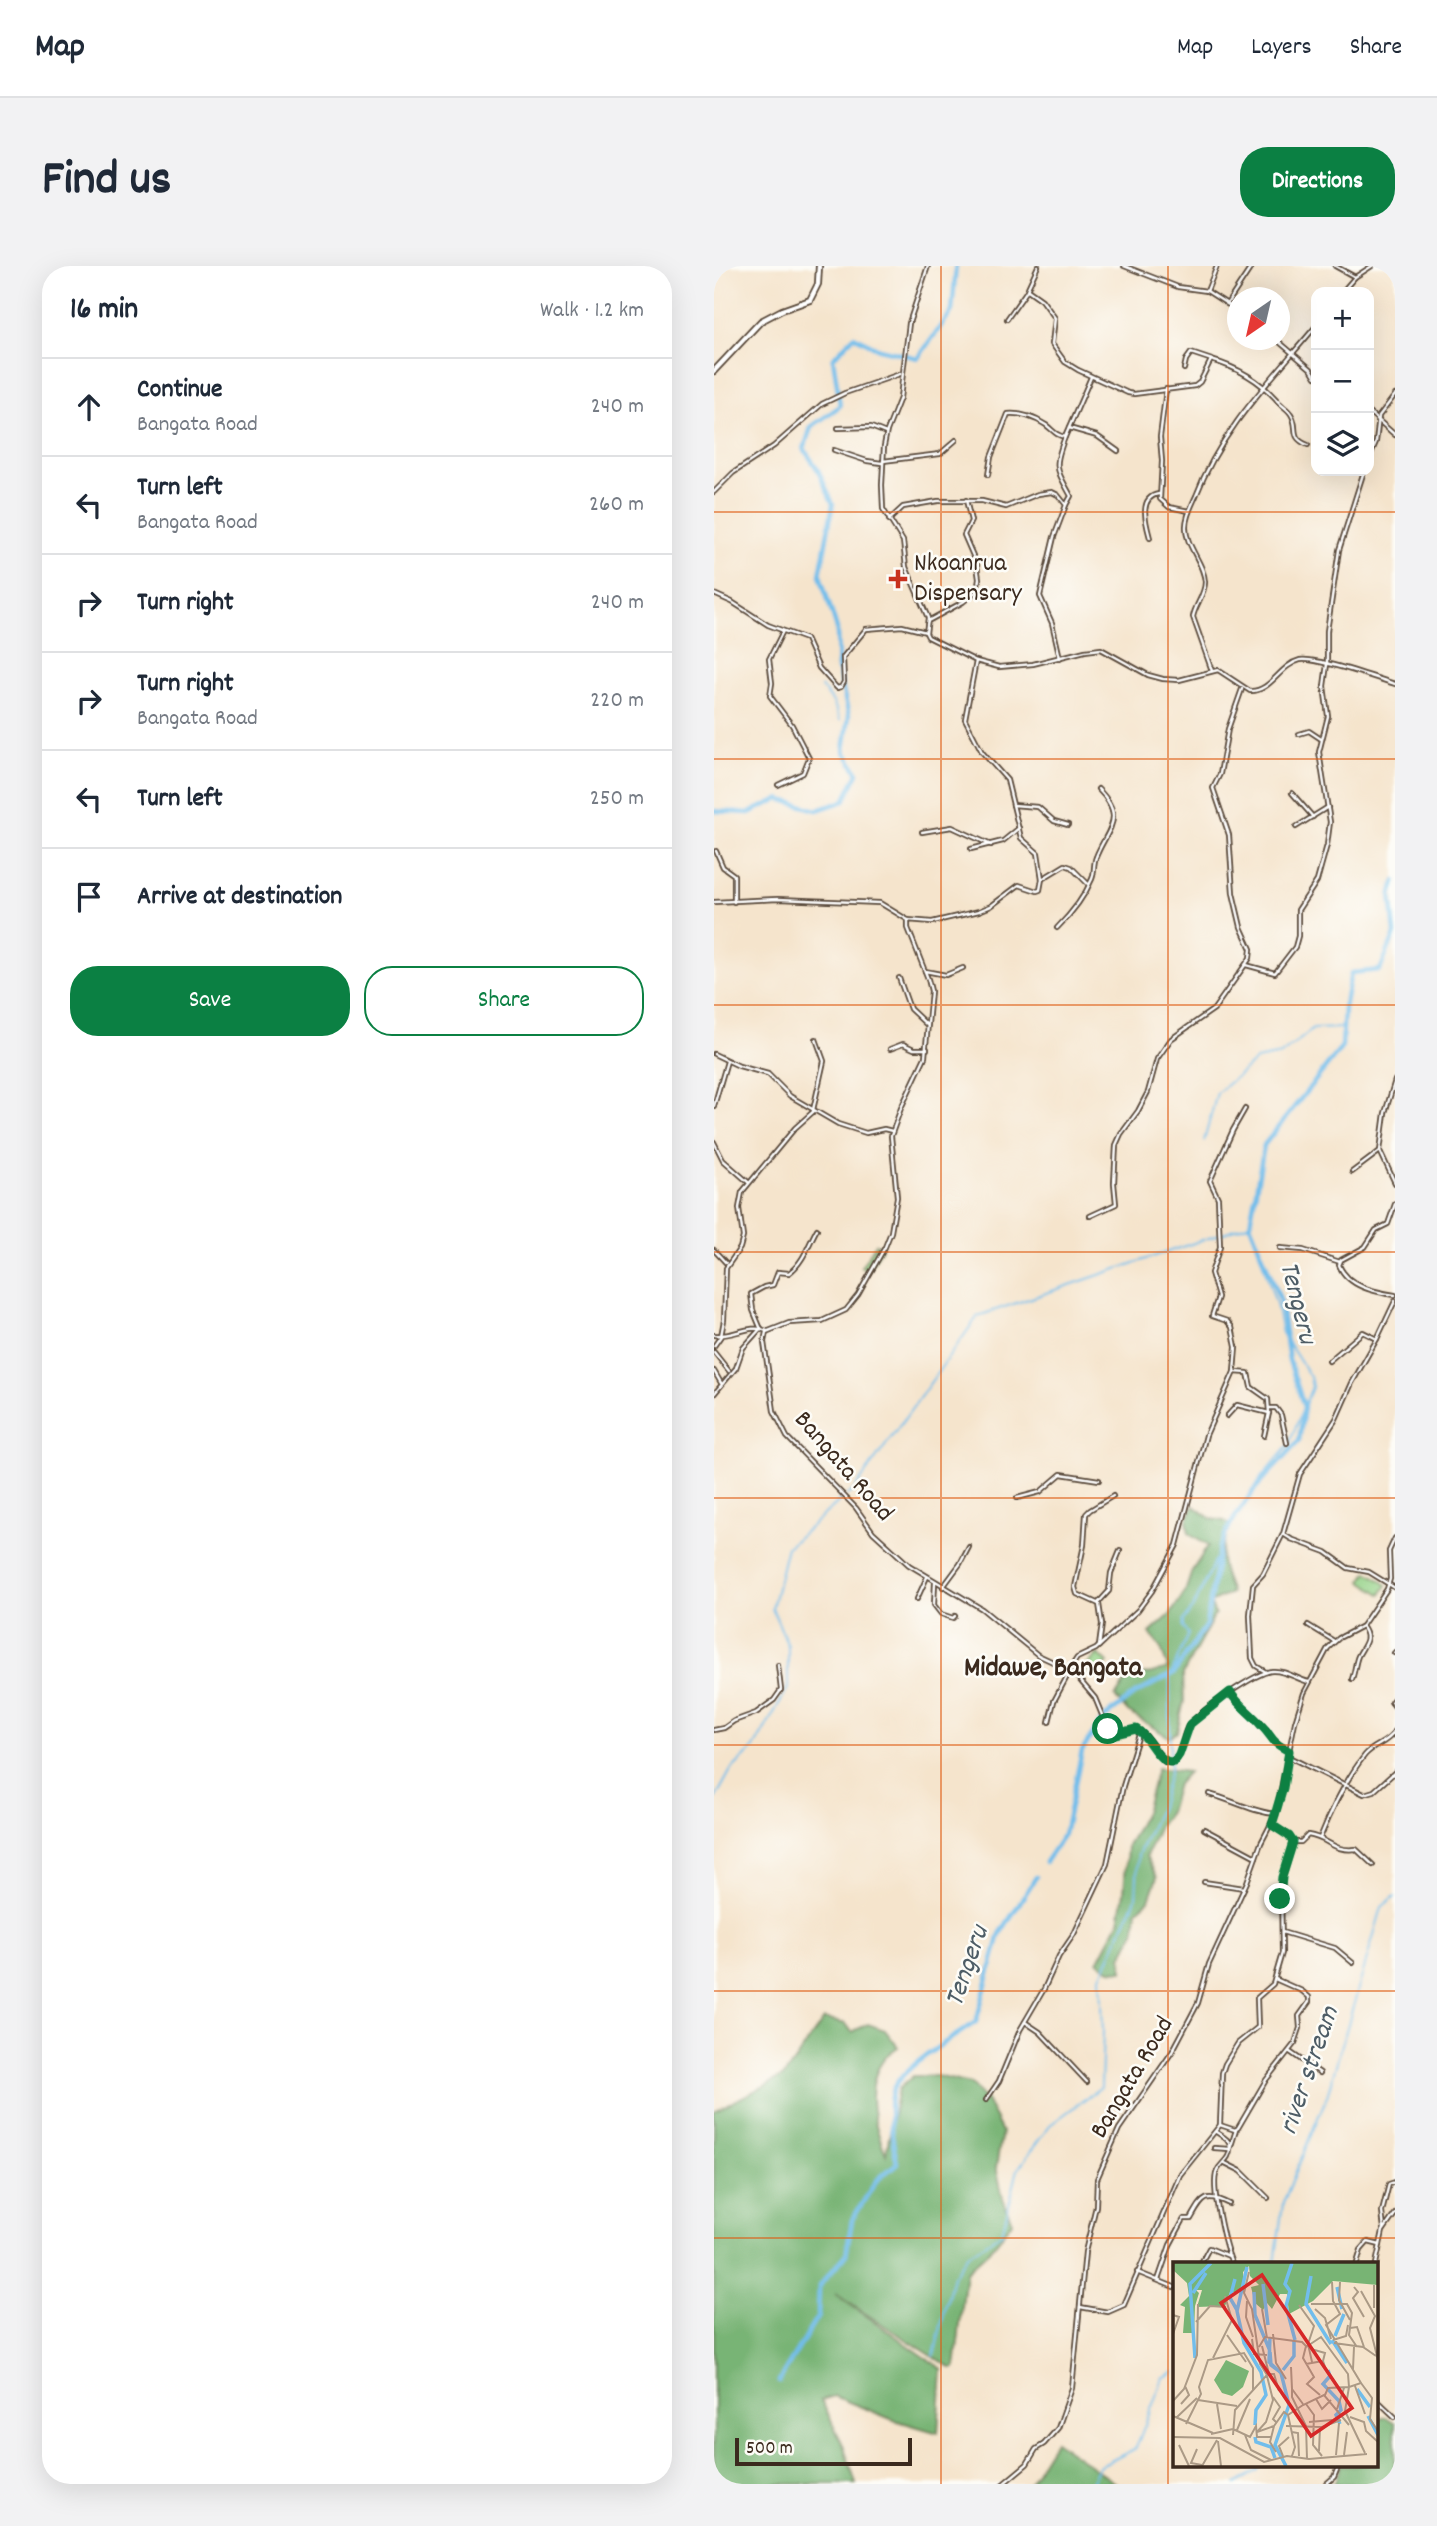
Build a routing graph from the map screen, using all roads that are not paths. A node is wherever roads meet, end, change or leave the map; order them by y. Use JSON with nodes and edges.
{"nodes":[{"id":1,"x":819,"y":266,"type":"edge"},
{"id":2,"x":928,"y":266,"type":"edge"},
{"id":3,"x":1038,"y":266,"type":"edge"},
{"id":4,"x":1124,"y":266,"type":"edge"},
{"id":5,"x":1217,"y":266,"type":"edge"},
{"id":6,"x":1252,"y":266,"type":"edge"},
{"id":7,"x":1335,"y":266,"type":"edge"},
{"id":8,"x":1372,"y":266,"type":"edge"},
{"id":9,"x":1355,"y":277,"type":"junction"},
{"id":10,"x":1346,"y":287,"type":"edge"},
{"id":11,"x":1028,"y":290,"type":"junction"},
{"id":12,"x":1207,"y":291,"type":"junction"},
{"id":13,"x":1226,"y":305,"type":"joint"},
{"id":14,"x":1007,"y":319,"type":"dead end"},
{"id":15,"x":1311,"y":332,"type":"edge"},
{"id":16,"x":1290,"y":350,"type":"edge"},
{"id":17,"x":1293,"y":352,"type":"junction"},
{"id":18,"x":1212,"y":360,"type":"junction"},
{"id":19,"x":1184,"y":369,"type":"dead end"},
{"id":20,"x":714,"y":372,"type":"edge"},
{"id":21,"x":1311,"y":372,"type":"edge"},
{"id":22,"x":902,"y":373,"type":"junction"},
{"id":23,"x":1091,"y":377,"type":"junction"},
{"id":24,"x":1263,"y":386,"type":"junction"},
{"id":25,"x":1166,"y":389,"type":"junction"},
{"id":26,"x":1395,"y":395,"type":"edge"},
{"id":27,"x":1370,"y":413,"type":"edge"},
{"id":28,"x":1378,"y":420,"type":"junction"},
{"id":29,"x":838,"y":428,"type":"dead end"},
{"id":30,"x":1069,"y":428,"type":"junction"},
{"id":31,"x":886,"y":433,"type":"junction"},
{"id":32,"x":1395,"y":435,"type":"edge"},
{"id":33,"x":1065,"y":437,"type":"junction"},
{"id":34,"x":956,"y":440,"type":"dead end"},
{"id":35,"x":1308,"y":445,"type":"dead end"},
{"id":36,"x":1374,"y":447,"type":"edge"},
{"id":37,"x":834,"y":450,"type":"dead end"},
{"id":38,"x":1118,"y":451,"type":"dead end"},
{"id":39,"x":883,"y":462,"type":"junction"},
{"id":40,"x":988,"y":475,"type":"dead end"},
{"id":41,"x":1362,"y":476,"type":"edge"},
{"id":42,"x":714,"y":492,"type":"edge"},
{"id":43,"x":1159,"y":494,"type":"junction"},
{"id":44,"x":966,"y":500,"type":"junction"},
{"id":45,"x":1066,"y":505,"type":"junction"},
{"id":46,"x":1190,"y":511,"type":"junction"},
{"id":47,"x":889,"y":520,"type":"junction"},
{"id":48,"x":1150,"y":538,"type":"dead end"},
{"id":49,"x":714,"y":594,"type":"edge"},
{"id":50,"x":928,"y":621,"type":"junction"},
{"id":51,"x":783,"y":631,"type":"junction"},
{"id":52,"x":926,"y":632,"type":"junction"},
{"id":53,"x":1060,"y":658,"type":"junction"},
{"id":54,"x":976,"y":661,"type":"junction"},
{"id":55,"x":1327,"y":664,"type":"junction"},
{"id":56,"x":1212,"y":671,"type":"junction"},
{"id":57,"x":1395,"y":684,"type":"edge"},
{"id":58,"x":1242,"y":688,"type":"junction"},
{"id":59,"x":1299,"y":734,"type":"dead end"},
{"id":60,"x":1321,"y":739,"type":"junction"},
{"id":61,"x":778,"y":785,"type":"dead end"},
{"id":62,"x":1098,"y":789,"type":"dead end"},
{"id":63,"x":1292,"y":793,"type":"dead end"},
{"id":64,"x":1013,"y":805,"type":"junction"},
{"id":65,"x":1328,"y":807,"type":"junction"},
{"id":66,"x":1313,"y":817,"type":"junction"},
{"id":67,"x":1068,"y":825,"type":"dead end"},
{"id":68,"x":1296,"y":827,"type":"dead end"},
{"id":69,"x":1019,"y":828,"type":"junction"},
{"id":70,"x":922,"y":832,"type":"dead end"},
{"id":71,"x":991,"y":845,"type":"junction"},
{"id":72,"x":971,"y":849,"type":"dead end"},
{"id":73,"x":716,"y":851,"type":"dead end"},
{"id":74,"x":1042,"y":879,"type":"junction"},
{"id":75,"x":1089,"y":885,"type":"junction"},
{"id":76,"x":734,"y":902,"type":"junction"},
{"id":77,"x":715,"y":903,"type":"edge"},
{"id":78,"x":908,"y":920,"type":"junction"},
{"id":79,"x":1057,"y":928,"type":"dead end"},
{"id":80,"x":1246,"y":965,"type":"junction"},
{"id":81,"x":963,"y":968,"type":"dead end"},
{"id":82,"x":925,"y":971,"type":"junction"},
{"id":83,"x":899,"y":978,"type":"dead end"},
{"id":84,"x":927,"y":1025,"type":"junction"},
{"id":85,"x":816,"y":1040,"type":"dead end"},
{"id":86,"x":890,"y":1049,"type":"dead end"},
{"id":87,"x":927,"y":1049,"type":"junction"},
{"id":88,"x":714,"y":1054,"type":"edge"},
{"id":89,"x":727,"y":1061,"type":"junction"},
{"id":90,"x":1395,"y":1080,"type":"edge"},
{"id":91,"x":714,"y":1106,"type":"edge"},
{"id":92,"x":1245,"y":1109,"type":"dead end"},
{"id":93,"x":813,"y":1110,"type":"junction"},
{"id":94,"x":892,"y":1131,"type":"junction"},
{"id":95,"x":714,"y":1142,"type":"edge"},
{"id":96,"x":1380,"y":1151,"type":"junction"},
{"id":97,"x":1393,"y":1171,"type":"edge"},
{"id":98,"x":1352,"y":1172,"type":"dead end"},
{"id":99,"x":748,"y":1182,"type":"junction"},
{"id":100,"x":1395,"y":1183,"type":"edge"},
{"id":101,"x":1395,"y":1204,"type":"edge"},
{"id":102,"x":1090,"y":1216,"type":"dead end"},
{"id":103,"x":817,"y":1229,"type":"dead end"},
{"id":104,"x":1280,"y":1248,"type":"dead end"},
{"id":105,"x":714,"y":1250,"type":"edge"},
{"id":106,"x":1340,"y":1262,"type":"junction"},
{"id":107,"x":727,"y":1265,"type":"junction"},
{"id":108,"x":1395,"y":1295,"type":"edge"},
{"id":109,"x":1395,"y":1301,"type":"edge"},
{"id":110,"x":760,"y":1328,"type":"junction"},
{"id":111,"x":767,"y":1331,"type":"junction"},
{"id":112,"x":714,"y":1335,"type":"edge"},
{"id":113,"x":721,"y":1336,"type":"junction"},
{"id":114,"x":1377,"y":1339,"type":"junction"},
{"id":115,"x":714,"y":1346,"type":"edge"},
{"id":116,"x":714,"y":1352,"type":"edge"},
{"id":117,"x":1329,"y":1361,"type":"dead end"},
{"id":118,"x":714,"y":1371,"type":"edge"},
{"id":119,"x":730,"y":1372,"type":"junction"},
{"id":120,"x":1234,"y":1372,"type":"junction"},
{"id":121,"x":722,"y":1385,"type":"junction"},
{"id":122,"x":714,"y":1394,"type":"edge"},
{"id":123,"x":1269,"y":1411,"type":"junction"},
{"id":124,"x":1227,"y":1416,"type":"dead end"},
{"id":125,"x":1264,"y":1436,"type":"dead end"},
{"id":126,"x":1287,"y":1444,"type":"dead end"},
{"id":127,"x":1099,"y":1480,"type":"dead end"},
{"id":128,"x":1113,"y":1496,"type":"dead end"},
{"id":129,"x":1017,"y":1498,"type":"dead end"},
{"id":130,"x":1283,"y":1534,"type":"junction"},
{"id":131,"x":1395,"y":1538,"type":"edge"},
{"id":132,"x":969,"y":1547,"type":"dead end"},
{"id":133,"x":1120,"y":1551,"type":"dead end"},
{"id":134,"x":927,"y":1577,"type":"junction"},
{"id":135,"x":935,"y":1582,"type":"junction"},
{"id":136,"x":1389,"y":1584,"type":"junction"},
{"id":137,"x":943,"y":1587,"type":"junction"},
{"id":138,"x":1395,"y":1588,"type":"edge"},
{"id":139,"x":917,"y":1599,"type":"dead end"},
{"id":140,"x":1098,"y":1603,"type":"junction"},
{"id":141,"x":955,"y":1616,"type":"dead end"},
{"id":142,"x":1308,"y":1625,"type":"dead end"},
{"id":143,"x":1362,"y":1626,"type":"junction"},
{"id":144,"x":1334,"y":1642,"type":"junction"},
{"id":145,"x":1099,"y":1646,"type":"junction"},
{"id":146,"x":778,"y":1665,"type":"dead end"},
{"id":147,"x":1069,"y":1670,"type":"junction"},
{"id":148,"x":1266,"y":1672,"type":"junction"},
{"id":149,"x":1352,"y":1679,"type":"dead end"},
{"id":150,"x":1309,"y":1682,"type":"junction"},
{"id":151,"x":1230,"y":1692,"type":"junction"},
{"id":152,"x":1395,"y":1697,"type":"edge"},
{"id":153,"x":1395,"y":1707,"type":"edge"},
{"id":154,"x":1049,"y":1722,"type":"dead end"},
{"id":155,"x":714,"y":1730,"type":"edge"},
{"id":156,"x":1140,"y":1731,"type":"junction"},
{"id":157,"x":1395,"y":1731,"type":"edge"},
{"id":158,"x":1289,"y":1751,"type":"junction"},
{"id":159,"x":1289,"y":1757,"type":"junction"},
{"id":160,"x":1395,"y":1772,"type":"edge"},
{"id":161,"x":1344,"y":1786,"type":"junction"},
{"id":162,"x":1209,"y":1794,"type":"dead end"},
{"id":163,"x":1276,"y":1814,"type":"junction"},
{"id":164,"x":1272,"y":1825,"type":"junction"},
{"id":165,"x":1204,"y":1829,"type":"dead end"},
{"id":166,"x":1320,"y":1838,"type":"junction"},
{"id":167,"x":1293,"y":1842,"type":"junction"},
{"id":168,"x":1256,"y":1857,"type":"junction"},
{"id":169,"x":1373,"y":1865,"type":"dead end"},
{"id":170,"x":1204,"y":1882,"type":"dead end"},
{"id":171,"x":1244,"y":1888,"type":"junction"},
{"id":172,"x":1282,"y":1932,"type":"junction"},
{"id":173,"x":1353,"y":1963,"type":"dead end"},
{"id":174,"x":1275,"y":1979,"type":"junction"},
{"id":175,"x":1024,"y":2022,"type":"junction"},
{"id":176,"x":1290,"y":2052,"type":"junction"},
{"id":177,"x":1320,"y":2073,"type":"dead end"},
{"id":178,"x":1087,"y":2082,"type":"dead end"},
{"id":179,"x":986,"y":2100,"type":"dead end"},
{"id":180,"x":1220,"y":2125,"type":"junction"},
{"id":181,"x":1236,"y":2130,"type":"junction"},
{"id":182,"x":1216,"y":2132,"type":"junction"},
{"id":183,"x":1214,"y":2148,"type":"dead end"},
{"id":184,"x":1230,"y":2149,"type":"junction"},
{"id":185,"x":1225,"y":2163,"type":"junction"},
{"id":186,"x":1395,"y":2182,"type":"edge"},
{"id":187,"x":1216,"y":2197,"type":"junction"},
{"id":188,"x":1268,"y":2198,"type":"dead end"},
{"id":189,"x":1229,"y":2204,"type":"dead end"},
{"id":190,"x":1395,"y":2214,"type":"edge"},
{"id":191,"x":1384,"y":2229,"type":"junction"},
{"id":192,"x":1380,"y":2245,"type":"junction"},
{"id":193,"x":1229,"y":2256,"type":"junction"},
{"id":194,"x":1202,"y":2262,"type":"edge"},
{"id":195,"x":1232,"y":2262,"type":"edge"},
{"id":196,"x":1357,"y":2262,"type":"edge"},
{"id":197,"x":1376,"y":2262,"type":"edge"},
{"id":198,"x":1137,"y":2272,"type":"junction"},
{"id":199,"x":1158,"y":2280,"type":"junction"},
{"id":200,"x":1173,"y":2287,"type":"edge"},
{"id":201,"x":1080,"y":2308,"type":"junction"},
{"id":202,"x":1378,"y":2401,"type":"edge"},
{"id":203,"x":1395,"y":2417,"type":"edge"},
{"id":204,"x":1339,"y":2466,"type":"edge"},
{"id":205,"x":1003,"y":2484,"type":"edge"},
{"id":206,"x":1326,"y":2484,"type":"edge"}],
"edges":[{"from":1,"to":20,"type":"street"},
{"from":2,"to":22,"type":"street"},
{"from":3,"to":11,"type":"street"},
{"from":4,"to":12,"type":"street"},
{"from":5,"to":12,"type":"street"},
{"from":6,"to":13,"type":"street"},
{"from":7,"to":9,"type":"street"},
{"from":8,"to":9,"type":"street"},
{"from":9,"to":10,"type":"street"},
{"from":11,"to":14,"type":"street"},
{"from":11,"to":23,"type":"street"},
{"from":12,"to":13,"type":"street"},
{"from":15,"to":17,"type":"street"},
{"from":16,"to":17,"type":"street"},
{"from":17,"to":21,"type":"street"},
{"from":17,"to":24,"type":"street"},
{"from":18,"to":19,"type":"street"},
{"from":18,"to":24,"type":"street"},
{"from":18,"to":25,"type":"street"},
{"from":22,"to":31,"type":"street"},
{"from":22,"to":42,"type":"street"},
{"from":23,"to":25,"type":"street"},
{"from":23,"to":30,"type":"street"},
{"from":24,"to":35,"type":"street"},
{"from":24,"to":46,"type":"street"},
{"from":25,"to":43,"type":"street"},
{"from":26,"to":28,"type":"street"},
{"from":27,"to":28,"type":"street"},
{"from":28,"to":32,"type":"street"},
{"from":28,"to":36,"type":"street"},
{"from":29,"to":31,"type":"street"},
{"from":30,"to":33,"type":"street"},
{"from":30,"to":38,"type":"street"},
{"from":31,"to":39,"type":"street"},
{"from":33,"to":40,"type":"street"},
{"from":33,"to":45,"type":"street"},
{"from":34,"to":39,"type":"street"},
{"from":37,"to":39,"type":"street"},
{"from":39,"to":47,"type":"street"},
{"from":41,"to":55,"type":"street"},
{"from":43,"to":46,"type":"street"},
{"from":43,"to":48,"type":"street"},
{"from":44,"to":45,"type":"street"},
{"from":44,"to":47,"type":"street"},
{"from":44,"to":50,"type":"street"},
{"from":45,"to":53,"type":"street"},
{"from":46,"to":56,"type":"street"},
{"from":47,"to":50,"type":"street"},
{"from":49,"to":51,"type":"street"},
{"from":50,"to":52,"type":"street"},
{"from":51,"to":52,"type":"street"},
{"from":51,"to":61,"type":"street"},
{"from":52,"to":54,"type":"street"},
{"from":53,"to":54,"type":"street"},
{"from":53,"to":56,"type":"street"},
{"from":54,"to":64,"type":"street"},
{"from":55,"to":57,"type":"street"},
{"from":55,"to":58,"type":"street"},
{"from":55,"to":60,"type":"street"},
{"from":56,"to":58,"type":"street"},
{"from":58,"to":80,"type":"street"},
{"from":59,"to":60,"type":"street"},
{"from":60,"to":65,"type":"street"},
{"from":62,"to":75,"type":"street"},
{"from":63,"to":66,"type":"street"},
{"from":64,"to":67,"type":"street"},
{"from":64,"to":69,"type":"street"},
{"from":65,"to":66,"type":"street"},
{"from":65,"to":80,"type":"street"},
{"from":66,"to":68,"type":"street"},
{"from":69,"to":71,"type":"street"},
{"from":69,"to":74,"type":"street"},
{"from":70,"to":71,"type":"street"},
{"from":71,"to":72,"type":"street"},
{"from":73,"to":76,"type":"street"},
{"from":74,"to":75,"type":"street"},
{"from":74,"to":78,"type":"street"},
{"from":75,"to":79,"type":"street"},
{"from":76,"to":77,"type":"street"},
{"from":76,"to":78,"type":"street"},
{"from":78,"to":82,"type":"street"},
{"from":80,"to":102,"type":"street"},
{"from":81,"to":82,"type":"street"},
{"from":82,"to":84,"type":"street"},
{"from":83,"to":84,"type":"street"},
{"from":84,"to":87,"type":"street"},
{"from":85,"to":93,"type":"street"},
{"from":86,"to":87,"type":"street"},
{"from":87,"to":94,"type":"street"},
{"from":88,"to":89,"type":"street"},
{"from":89,"to":91,"type":"street"},
{"from":89,"to":93,"type":"street"},
{"from":90,"to":96,"type":"street"},
{"from":92,"to":120,"type":"street"},
{"from":93,"to":94,"type":"street"},
{"from":93,"to":99,"type":"street"},
{"from":94,"to":111,"type":"street"},
{"from":95,"to":99,"type":"street"},
{"from":96,"to":97,"type":"street"},
{"from":96,"to":98,"type":"street"},
{"from":97,"to":100,"type":"street"},
{"from":99,"to":107,"type":"street"},
{"from":101,"to":106,"type":"street"},
{"from":103,"to":110,"type":"street"},
{"from":104,"to":106,"type":"street"},
{"from":105,"to":107,"type":"street"},
{"from":106,"to":108,"type":"street"},
{"from":107,"to":113,"type":"street"},
{"from":109,"to":114,"type":"street"},
{"from":110,"to":111,"type":"street"},
{"from":110,"to":113,"type":"street"},
{"from":110,"to":119,"type":"street"},
{"from":111,"to":134,"type":"street","name":"Bangata Road"},
{"from":112,"to":113,"type":"street"},
{"from":113,"to":115,"type":"street"},
{"from":114,"to":117,"type":"street"},
{"from":114,"to":130,"type":"street"},
{"from":116,"to":119,"type":"street"},
{"from":118,"to":121,"type":"street"},
{"from":119,"to":121,"type":"street"},
{"from":120,"to":123,"type":"street"},
{"from":120,"to":145,"type":"street"},
{"from":121,"to":122,"type":"street"},
{"from":123,"to":124,"type":"street"},
{"from":123,"to":125,"type":"street"},
{"from":123,"to":126,"type":"street"},
{"from":127,"to":129,"type":"street"},
{"from":128,"to":140,"type":"street"},
{"from":130,"to":136,"type":"street"},
{"from":130,"to":148,"type":"street"},
{"from":131,"to":136,"type":"street","name":"Bangata Road"},
{"from":132,"to":137,"type":"street"},
{"from":133,"to":140,"type":"street"},
{"from":134,"to":135,"type":"street","name":"Bangata Road"},
{"from":134,"to":139,"type":"street"},
{"from":135,"to":137,"type":"street","name":"Bangata Road"},
{"from":135,"to":141,"type":"street"},
{"from":136,"to":138,"type":"street"},
{"from":136,"to":143,"type":"street","name":"Bangata Road"},
{"from":137,"to":147,"type":"street","name":"Bangata Road"},
{"from":140,"to":145,"type":"street"},
{"from":142,"to":144,"type":"street"},
{"from":143,"to":144,"type":"street","name":"Bangata Road"},
{"from":143,"to":149,"type":"street"},
{"from":144,"to":150,"type":"street","name":"Bangata Road"},
{"from":145,"to":147,"type":"street"},
{"from":146,"to":155,"type":"street"},
{"from":147,"to":154,"type":"street"},
{"from":147,"to":156,"type":"street","name":"Bangata Road"},
{"from":148,"to":150,"type":"street"},
{"from":148,"to":151,"type":"street"},
{"from":150,"to":158,"type":"street","name":"Bangata Road"},
{"from":151,"to":156,"type":"street"},
{"from":151,"to":158,"type":"street"},
{"from":152,"to":153,"type":"street"},
{"from":156,"to":175,"type":"street"},
{"from":157,"to":161,"type":"street"},
{"from":158,"to":159,"type":"street","name":"Bangata Road"},
{"from":159,"to":161,"type":"street"},
{"from":159,"to":163,"type":"street","name":"Bangata Road"},
{"from":160,"to":161,"type":"street"},
{"from":161,"to":166,"type":"street"},
{"from":162,"to":163,"type":"street"},
{"from":163,"to":164,"type":"street","name":"Bangata Road"},
{"from":164,"to":167,"type":"street"},
{"from":164,"to":168,"type":"street","name":"Bangata Road"},
{"from":165,"to":168,"type":"street"},
{"from":166,"to":167,"type":"street"},
{"from":166,"to":169,"type":"street"},
{"from":167,"to":172,"type":"street"},
{"from":168,"to":171,"type":"street","name":"Bangata Road"},
{"from":170,"to":171,"type":"street"},
{"from":171,"to":201,"type":"street","name":"Bangata Road"},
{"from":172,"to":173,"type":"street"},
{"from":172,"to":174,"type":"street"},
{"from":174,"to":176,"type":"street"},
{"from":174,"to":180,"type":"street"},
{"from":175,"to":178,"type":"street"},
{"from":175,"to":179,"type":"street"},
{"from":176,"to":177,"type":"street"},
{"from":176,"to":181,"type":"street"},
{"from":180,"to":181,"type":"street"},
{"from":180,"to":182,"type":"street"},
{"from":181,"to":184,"type":"street"},
{"from":182,"to":184,"type":"street"},
{"from":182,"to":198,"type":"street"},
{"from":183,"to":184,"type":"street"},
{"from":184,"to":185,"type":"street"},
{"from":185,"to":187,"type":"street"},
{"from":185,"to":188,"type":"street"},
{"from":186,"to":191,"type":"street"},
{"from":187,"to":189,"type":"street"},
{"from":187,"to":193,"type":"street"},
{"from":187,"to":199,"type":"street"},
{"from":190,"to":191,"type":"street"},
{"from":191,"to":192,"type":"street"},
{"from":192,"to":196,"type":"street"},
{"from":192,"to":197,"type":"street"},
{"from":193,"to":194,"type":"street"},
{"from":193,"to":195,"type":"street"},
{"from":198,"to":199,"type":"street"},
{"from":198,"to":201,"type":"street"},
{"from":199,"to":200,"type":"street"},
{"from":201,"to":205,"type":"street","name":"Bangata Road"},
{"from":202,"to":203,"type":"street"},
{"from":204,"to":206,"type":"street"}]}
